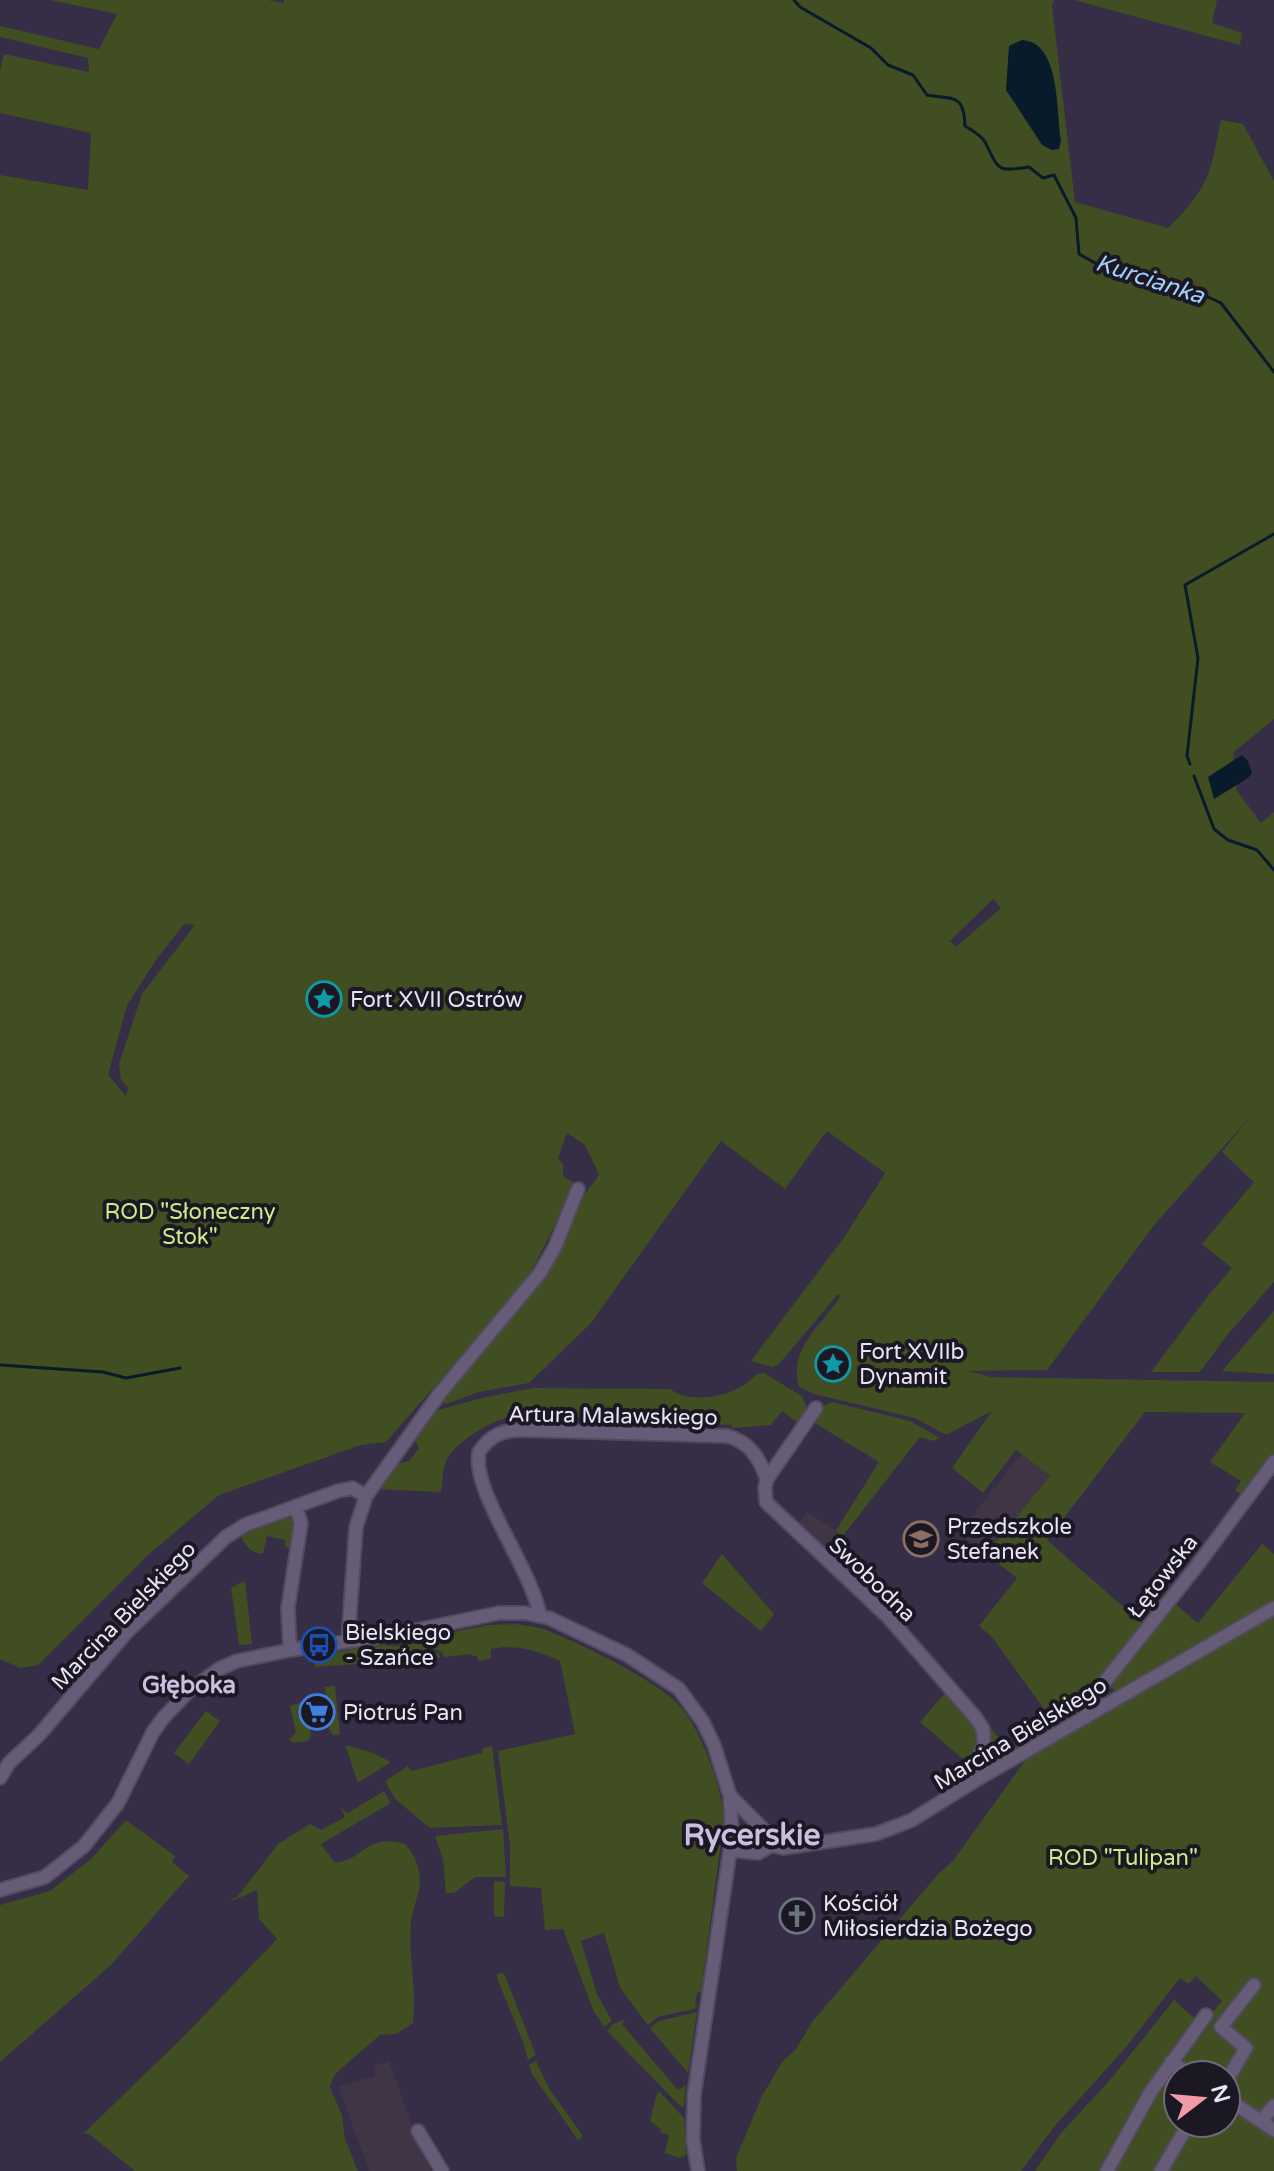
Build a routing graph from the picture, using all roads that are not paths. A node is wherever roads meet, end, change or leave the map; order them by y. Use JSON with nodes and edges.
{"nodes":[{"id":1,"x":578,"y":1189,"type":"dead end"},
{"id":2,"x":816,"y":1408,"type":"dead end"},
{"id":3,"x":1274,"y":1462,"type":"edge"},
{"id":4,"x":767,"y":1479,"type":"junction"},
{"id":5,"x":366,"y":1496,"type":"junction"},
{"id":6,"x":296,"y":1507,"type":"junction"},
{"id":7,"x":1274,"y":1608,"type":"edge"},
{"id":8,"x":540,"y":1616,"type":"junction"},
{"id":9,"x":348,"y":1641,"type":"junction"},
{"id":10,"x":290,"y":1650,"type":"junction"},
{"id":11,"x":1086,"y":1717,"type":"junction"},
{"id":12,"x":0,"y":1778,"type":"edge"},
{"id":13,"x":976,"y":1780,"type":"junction"},
{"id":14,"x":730,"y":1796,"type":"junction"},
{"id":15,"x":754,"y":1820,"type":"junction"},
{"id":16,"x":733,"y":1829,"type":"junction"},
{"id":17,"x":772,"y":1845,"type":"junction"},
{"id":18,"x":730,"y":1850,"type":"junction"},
{"id":19,"x":0,"y":1890,"type":"edge"},
{"id":20,"x":1254,"y":1985,"type":"dead end"},
{"id":21,"x":1206,"y":2015,"type":"dead end"},
{"id":22,"x":1173,"y":2059,"type":"edge"},
{"id":23,"x":1240,"y":2059,"type":"edge"},
{"id":24,"x":1162,"y":2075,"type":"edge"},
{"id":25,"x":1274,"y":2106,"type":"edge"},
{"id":26,"x":1242,"y":2108,"type":"edge"},
{"id":27,"x":1262,"y":2120,"type":"junction"},
{"id":28,"x":1274,"y":2130,"type":"edge"},
{"id":29,"x":418,"y":2131,"type":"dead end"},
{"id":30,"x":1180,"y":2139,"type":"edge"},
{"id":31,"x":442,"y":2171,"type":"edge"},
{"id":32,"x":698,"y":2171,"type":"edge"},
{"id":33,"x":1107,"y":2171,"type":"edge"},
{"id":34,"x":1161,"y":2171,"type":"edge"}],
"edges":[{"from":1,"to":5,"type":"street"},
{"from":2,"to":4,"type":"street"},
{"from":3,"to":11,"type":"street","name":"Łętowska"},
{"from":4,"to":8,"type":"street","name":"Artura Malawskiego"},
{"from":4,"to":13,"type":"street","name":"Swobodna"},
{"from":5,"to":6,"type":"street","name":"Marcina Bielskiego"},
{"from":5,"to":9,"type":"street"},
{"from":6,"to":10,"type":"street"},
{"from":6,"to":12,"type":"street","name":"Marcina Bielskiego"},
{"from":7,"to":11,"type":"street","name":"Marcina Bielskiego"},
{"from":8,"to":9,"type":"street"},
{"from":8,"to":14,"type":"street"},
{"from":9,"to":10,"type":"street"},
{"from":10,"to":19,"type":"street"},
{"from":11,"to":13,"type":"street","name":"Marcina Bielskiego"},
{"from":13,"to":17,"type":"street","name":"Marcina Bielskiego"},
{"from":14,"to":15,"type":"street"},
{"from":14,"to":16,"type":"street"},
{"from":15,"to":16,"type":"street"},
{"from":15,"to":17,"type":"street"},
{"from":16,"to":18,"type":"street"},
{"from":17,"to":18,"type":"street","name":"Marcina Bielskiego"},
{"from":18,"to":32,"type":"street"},
{"from":20,"to":23,"type":"street"},
{"from":21,"to":22,"type":"street"},
{"from":24,"to":33,"type":"street"},
{"from":25,"to":27,"type":"street"},
{"from":26,"to":27,"type":"street"},
{"from":27,"to":28,"type":"street"},
{"from":29,"to":31,"type":"street"},
{"from":30,"to":34,"type":"street"}]}
